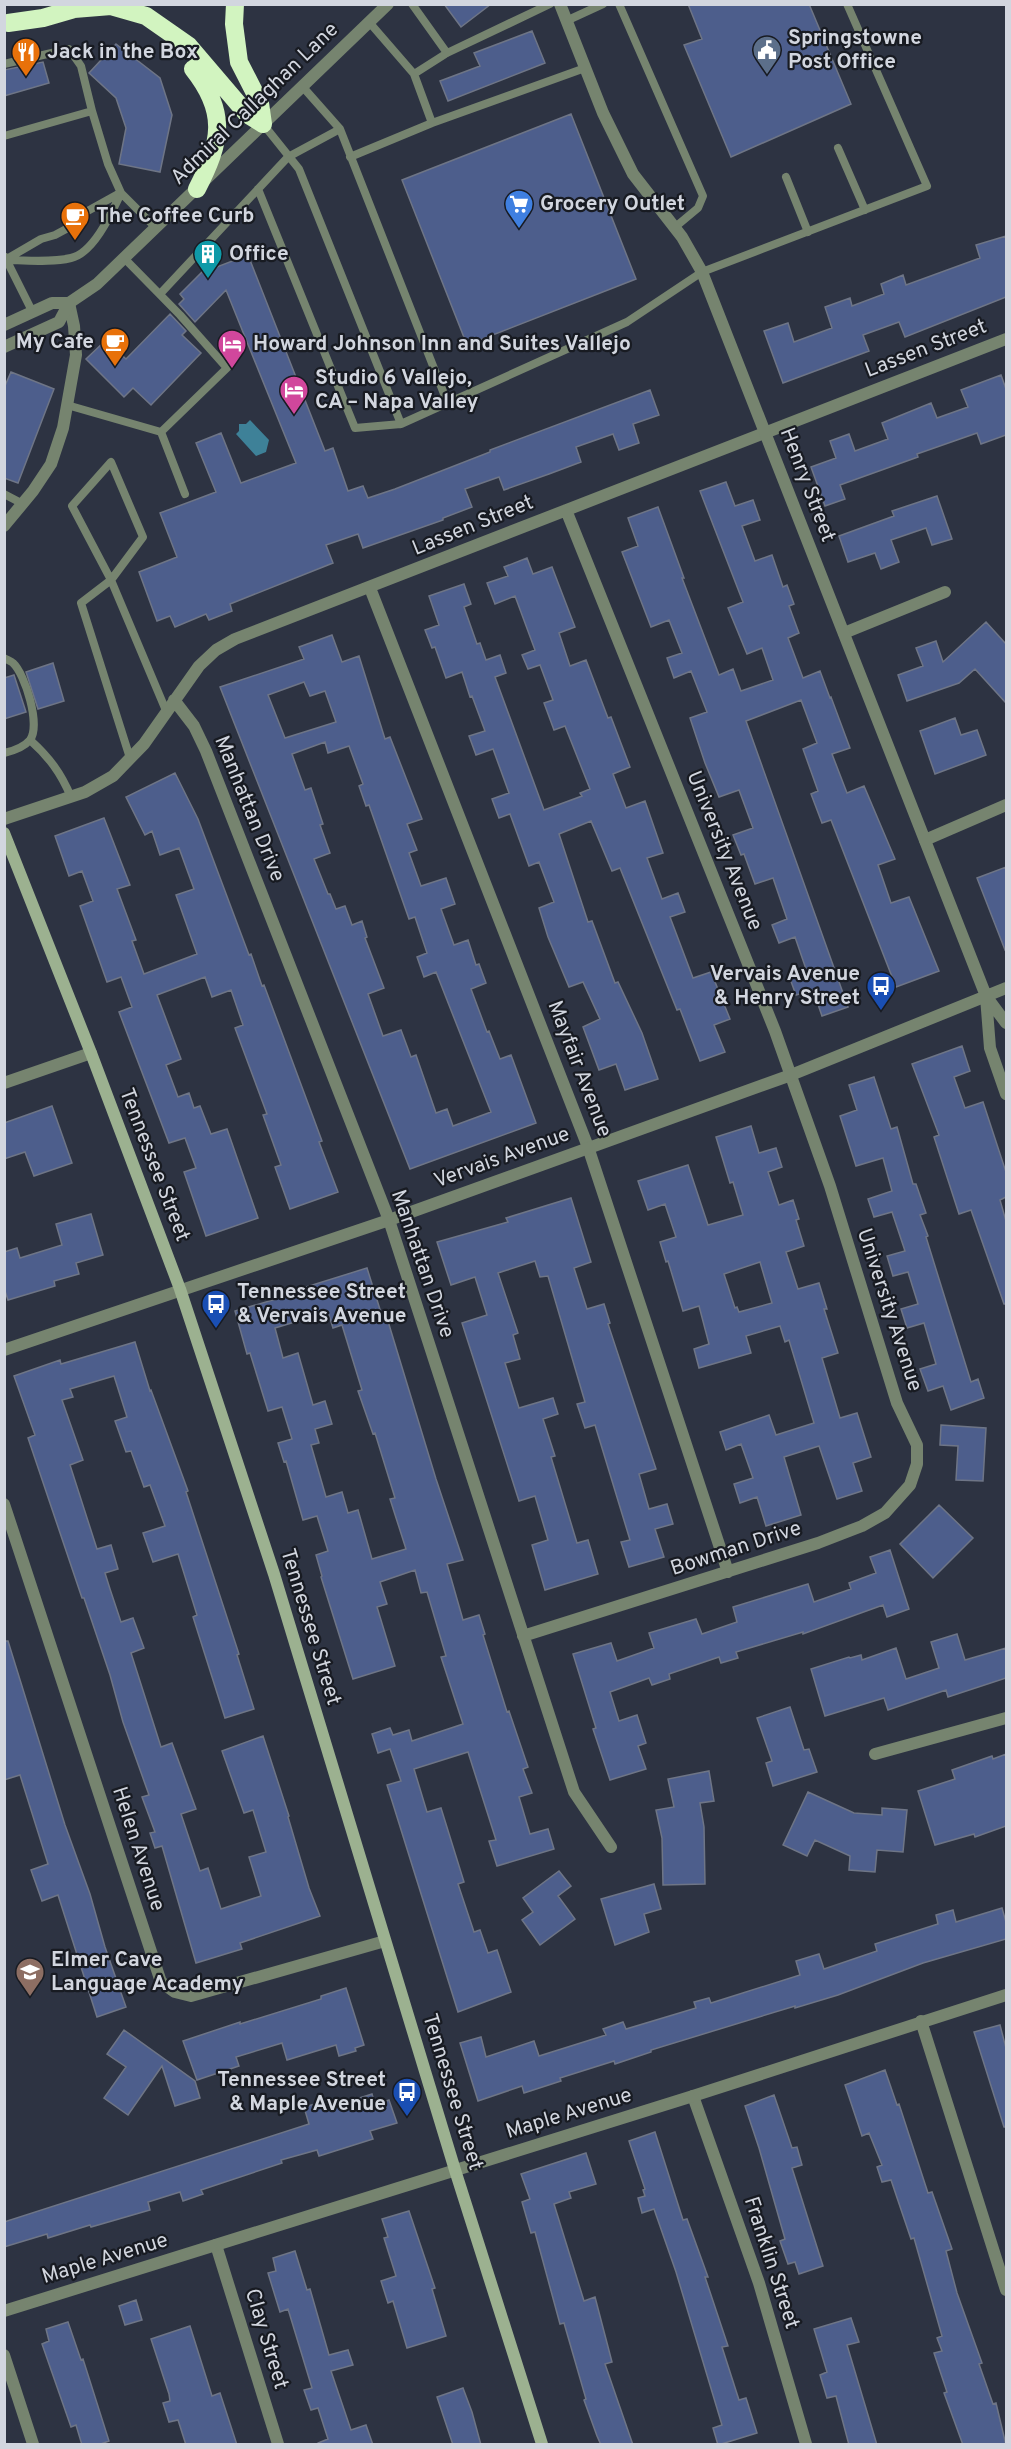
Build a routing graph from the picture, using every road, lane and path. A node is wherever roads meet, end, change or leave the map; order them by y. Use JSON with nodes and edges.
{"nodes":[{"id":1,"x":48,"y":4,"type":"edge"},
{"id":2,"x":235,"y":4,"type":"edge"},
{"id":3,"x":388,"y":4,"type":"edge"},
{"id":4,"x":412,"y":4,"type":"edge"},
{"id":5,"x":550,"y":4,"type":"edge"},
{"id":6,"x":560,"y":4,"type":"edge"},
{"id":7,"x":603,"y":4,"type":"edge"},
{"id":8,"x":619,"y":4,"type":"edge"},
{"id":9,"x":847,"y":4,"type":"edge"},
{"id":10,"x":566,"y":21,"type":"junction"},
{"id":11,"x":369,"y":22,"type":"junction"},
{"id":12,"x":6,"y":24,"type":"edge"},
{"id":13,"x":167,"y":30,"type":"junction"},
{"id":14,"x":447,"y":53,"type":"junction"},
{"id":15,"x":4,"y":64,"type":"edge"},
{"id":16,"x":585,"y":68,"type":"junction"},
{"id":17,"x":414,"y":74,"type":"junction"},
{"id":18,"x":302,"y":86,"type":"junction"},
{"id":19,"x":92,"y":111,"type":"junction"},
{"id":20,"x":432,"y":123,"type":"junction"},
{"id":21,"x":263,"y":124,"type":"junction"},
{"id":22,"x":340,"y":129,"type":"junction"},
{"id":23,"x":4,"y":136,"type":"edge"},
{"id":24,"x":838,"y":148,"type":"dead end"},
{"id":25,"x":288,"y":157,"type":"junction"},
{"id":26,"x":350,"y":157,"type":"junction"},
{"id":27,"x":786,"y":177,"type":"dead end"},
{"id":28,"x":197,"y":189,"type":"junction"},
{"id":29,"x":258,"y":189,"type":"junction"},
{"id":30,"x":121,"y":193,"type":"junction"},
{"id":31,"x":865,"y":210,"type":"junction"},
{"id":32,"x":156,"y":228,"type":"junction"},
{"id":33,"x":674,"y":228,"type":"junction"},
{"id":34,"x":808,"y":232,"type":"junction"},
{"id":35,"x":124,"y":258,"type":"junction"},
{"id":36,"x":5,"y":259,"type":"edge"},
{"id":37,"x":702,"y":272,"type":"junction"},
{"id":38,"x":160,"y":294,"type":"junction"},
{"id":39,"x":69,"y":303,"type":"junction"},
{"id":40,"x":33,"y":313,"type":"junction"},
{"id":41,"x":4,"y":325,"type":"edge"},
{"id":42,"x":1006,"y":339,"type":"edge"},
{"id":43,"x":4,"y":347,"type":"edge"},
{"id":44,"x":448,"y":404,"type":"junction"},
{"id":45,"x":67,"y":405,"type":"junction"},
{"id":46,"x":401,"y":424,"type":"junction"},
{"id":47,"x":161,"y":432,"type":"junction"},
{"id":48,"x":765,"y":433,"type":"junction"},
{"id":49,"x":4,"y":494,"type":"edge"},
{"id":50,"x":185,"y":494,"type":"dead end"},
{"id":51,"x":22,"y":504,"type":"junction"},
{"id":52,"x":566,"y":510,"type":"junction"},
{"id":53,"x":4,"y":526,"type":"edge"},
{"id":54,"x":111,"y":580,"type":"junction"},
{"id":55,"x":370,"y":588,"type":"junction"},
{"id":56,"x":945,"y":592,"type":"dead end"},
{"id":57,"x":843,"y":633,"type":"junction"},
{"id":58,"x":4,"y":658,"type":"edge"},
{"id":59,"x":174,"y":700,"type":"junction"},
{"id":60,"x":167,"y":713,"type":"junction"},
{"id":61,"x":30,"y":740,"type":"junction"},
{"id":62,"x":4,"y":753,"type":"edge"},
{"id":63,"x":130,"y":758,"type":"junction"},
{"id":64,"x":71,"y":797,"type":"junction"},
{"id":65,"x":1006,"y":805,"type":"edge"},
{"id":66,"x":4,"y":819,"type":"edge"},
{"id":67,"x":4,"y":833,"type":"edge"},
{"id":68,"x":925,"y":840,"type":"junction"},
{"id":69,"x":1006,"y":988,"type":"edge"},
{"id":70,"x":986,"y":996,"type":"junction"},
{"id":71,"x":1006,"y":1023,"type":"edge"},
{"id":72,"x":91,"y":1053,"type":"junction"},
{"id":73,"x":791,"y":1075,"type":"junction"},
{"id":74,"x":4,"y":1083,"type":"edge"},
{"id":75,"x":1006,"y":1094,"type":"edge"},
{"id":76,"x":588,"y":1147,"type":"junction"},
{"id":77,"x":389,"y":1220,"type":"junction"},
{"id":78,"x":180,"y":1289,"type":"junction"},
{"id":79,"x":4,"y":1350,"type":"edge"},
{"id":80,"x":917,"y":1449,"type":"joint"},
{"id":81,"x":4,"y":1504,"type":"edge"},
{"id":82,"x":728,"y":1572,"type":"junction"},
{"id":83,"x":523,"y":1636,"type":"junction"},
{"id":84,"x":1006,"y":1718,"type":"edge"},
{"id":85,"x":875,"y":1754,"type":"dead end"},
{"id":86,"x":611,"y":1846,"type":"dead end"},
{"id":87,"x":385,"y":1941,"type":"junction"},
{"id":88,"x":1006,"y":1995,"type":"edge"},
{"id":89,"x":921,"y":2021,"type":"junction"},
{"id":90,"x":693,"y":2096,"type":"junction"},
{"id":91,"x":455,"y":2170,"type":"junction"},
{"id":92,"x":216,"y":2245,"type":"junction"},
{"id":93,"x":1006,"y":2290,"type":"edge"},
{"id":94,"x":4,"y":2311,"type":"edge"},
{"id":95,"x":4,"y":2355,"type":"edge"},
{"id":96,"x":33,"y":2445,"type":"edge"},
{"id":97,"x":278,"y":2445,"type":"edge"},
{"id":98,"x":542,"y":2445,"type":"edge"},
{"id":99,"x":806,"y":2445,"type":"edge"}],
"edges":[{"from":1,"to":12,"type":"highway"},
{"from":2,"to":21,"type":"highway"},
{"from":3,"to":11,"type":"street","name":"Admiral Callaghan Lane"},
{"from":4,"to":14,"type":"lane"},
{"from":5,"to":14,"type":"lane"},
{"from":6,"to":10,"type":"street","name":"Henry Street"},
{"from":7,"to":10,"type":"lane"},
{"from":8,"to":33,"type":"lane"},
{"from":9,"to":31,"type":"lane"},
{"from":10,"to":16,"type":"street","name":"Henry Street"},
{"from":11,"to":17,"type":"lane"},
{"from":11,"to":18,"type":"street","name":"Admiral Callaghan Lane"},
{"from":12,"to":13,"type":"highway"},
{"from":13,"to":21,"type":"highway"},
{"from":13,"to":28,"type":"highway"},
{"from":14,"to":17,"type":"lane"},
{"from":15,"to":19,"type":"lane"},
{"from":16,"to":20,"type":"lane"},
{"from":16,"to":33,"type":"street","name":"Henry Street"},
{"from":17,"to":20,"type":"lane"},
{"from":18,"to":21,"type":"street","name":"Admiral Callaghan Lane"},
{"from":18,"to":22,"type":"lane"},
{"from":19,"to":23,"type":"lane"},
{"from":19,"to":30,"type":"lane"},
{"from":20,"to":26,"type":"lane"},
{"from":21,"to":25,"type":"lane"},
{"from":21,"to":28,"type":"street","name":"Admiral Callaghan Lane"},
{"from":22,"to":25,"type":"lane"},
{"from":22,"to":26,"type":"lane"},
{"from":24,"to":31,"type":"lane"},
{"from":25,"to":29,"type":"lane"},
{"from":25,"to":46,"type":"lane"},
{"from":26,"to":44,"type":"lane"},
{"from":27,"to":34,"type":"lane"},
{"from":28,"to":32,"type":"street","name":"Admiral Callaghan Lane"},
{"from":29,"to":38,"type":"lane"},
{"from":29,"to":46,"type":"lane"},
{"from":30,"to":32,"type":"lane"},
{"from":30,"to":36,"type":"lane"},
{"from":30,"to":36,"type":"lane"},
{"from":31,"to":34,"type":"lane"},
{"from":32,"to":35,"type":"street","name":"Admiral Callaghan Lane"},
{"from":33,"to":37,"type":"street","name":"Henry Street"},
{"from":34,"to":37,"type":"lane"},
{"from":35,"to":38,"type":"lane"},
{"from":35,"to":39,"type":"street","name":"Admiral Callaghan Lane"},
{"from":36,"to":40,"type":"lane"},
{"from":37,"to":44,"type":"lane"},
{"from":37,"to":48,"type":"street","name":"Henry Street"},
{"from":38,"to":47,"type":"lane"},
{"from":39,"to":40,"type":"street","name":"Admiral Callaghan Lane"},
{"from":39,"to":43,"type":"street","name":"Admiral Callaghan Lane"},
{"from":39,"to":45,"type":"street"},
{"from":40,"to":41,"type":"street","name":"Admiral Callaghan Lane"},
{"from":42,"to":48,"type":"street","name":"Lassen Street"},
{"from":44,"to":46,"type":"lane"},
{"from":45,"to":47,"type":"lane"},
{"from":45,"to":51,"type":"street"},
{"from":47,"to":50,"type":"lane"},
{"from":48,"to":52,"type":"street","name":"Lassen Street"},
{"from":48,"to":57,"type":"street","name":"Henry Street"},
{"from":49,"to":51,"type":"lane"},
{"from":51,"to":53,"type":"street"},
{"from":52,"to":55,"type":"street","name":"Lassen Street"},
{"from":52,"to":73,"type":"street","name":"University Avenue"},
{"from":54,"to":54,"type":"lane"},
{"from":54,"to":60,"type":"lane"},
{"from":54,"to":63,"type":"lane"},
{"from":55,"to":59,"type":"street","name":"Lassen Street"},
{"from":55,"to":76,"type":"street","name":"Mayfair Avenue"},
{"from":56,"to":57,"type":"street"},
{"from":57,"to":68,"type":"street","name":"Henry Street"},
{"from":58,"to":61,"type":"lane"},
{"from":59,"to":60,"type":"street","name":"Lassen Street"},
{"from":59,"to":77,"type":"street","name":"Manhattan Drive"},
{"from":60,"to":63,"type":"street","name":"Lassen Street"},
{"from":61,"to":62,"type":"lane"},
{"from":61,"to":64,"type":"lane"},
{"from":63,"to":64,"type":"street","name":"Lassen Street"},
{"from":64,"to":66,"type":"street","name":"Lassen Street"},
{"from":65,"to":68,"type":"street"},
{"from":67,"to":72,"type":"main road","name":"Tennessee Street"},
{"from":68,"to":70,"type":"street","name":"Henry Street"},
{"from":69,"to":70,"type":"street","name":"Vervais Avenue"},
{"from":70,"to":71,"type":"street","name":"Henry Street"},
{"from":70,"to":73,"type":"street","name":"Vervais Avenue"},
{"from":70,"to":75,"type":"street","name":"Henry Street"},
{"from":72,"to":74,"type":"street"},
{"from":72,"to":78,"type":"main road","name":"Tennessee Street"},
{"from":73,"to":76,"type":"street","name":"Vervais Avenue"},
{"from":73,"to":80,"type":"street","name":"University Avenue"},
{"from":76,"to":77,"type":"street","name":"Vervais Avenue"},
{"from":76,"to":82,"type":"street","name":"Mayfair Avenue"},
{"from":77,"to":78,"type":"street","name":"Vervais Avenue"},
{"from":77,"to":83,"type":"street","name":"Manhattan Drive"},
{"from":78,"to":79,"type":"street","name":"Vervais Avenue"},
{"from":78,"to":87,"type":"main road","name":"Tennessee Street"},
{"from":80,"to":82,"type":"street","name":"Bowman Drive"},
{"from":81,"to":87,"type":"street","name":"Helen Avenue"},
{"from":82,"to":83,"type":"street","name":"Bowman Drive"},
{"from":83,"to":86,"type":"street","name":"Manhattan Drive"},
{"from":84,"to":85,"type":"street"},
{"from":87,"to":91,"type":"main road","name":"Tennessee Street"},
{"from":88,"to":89,"type":"street","name":"Maple Avenue"},
{"from":89,"to":90,"type":"street","name":"Maple Avenue"},
{"from":89,"to":93,"type":"street"},
{"from":90,"to":91,"type":"street","name":"Maple Avenue"},
{"from":90,"to":99,"type":"street","name":"Franklin Street"},
{"from":91,"to":92,"type":"street","name":"Maple Avenue"},
{"from":91,"to":98,"type":"main road","name":"Tennessee Street"},
{"from":92,"to":94,"type":"street","name":"Maple Avenue"},
{"from":92,"to":97,"type":"street","name":"Clay Street"},
{"from":95,"to":96,"type":"street"}]}
